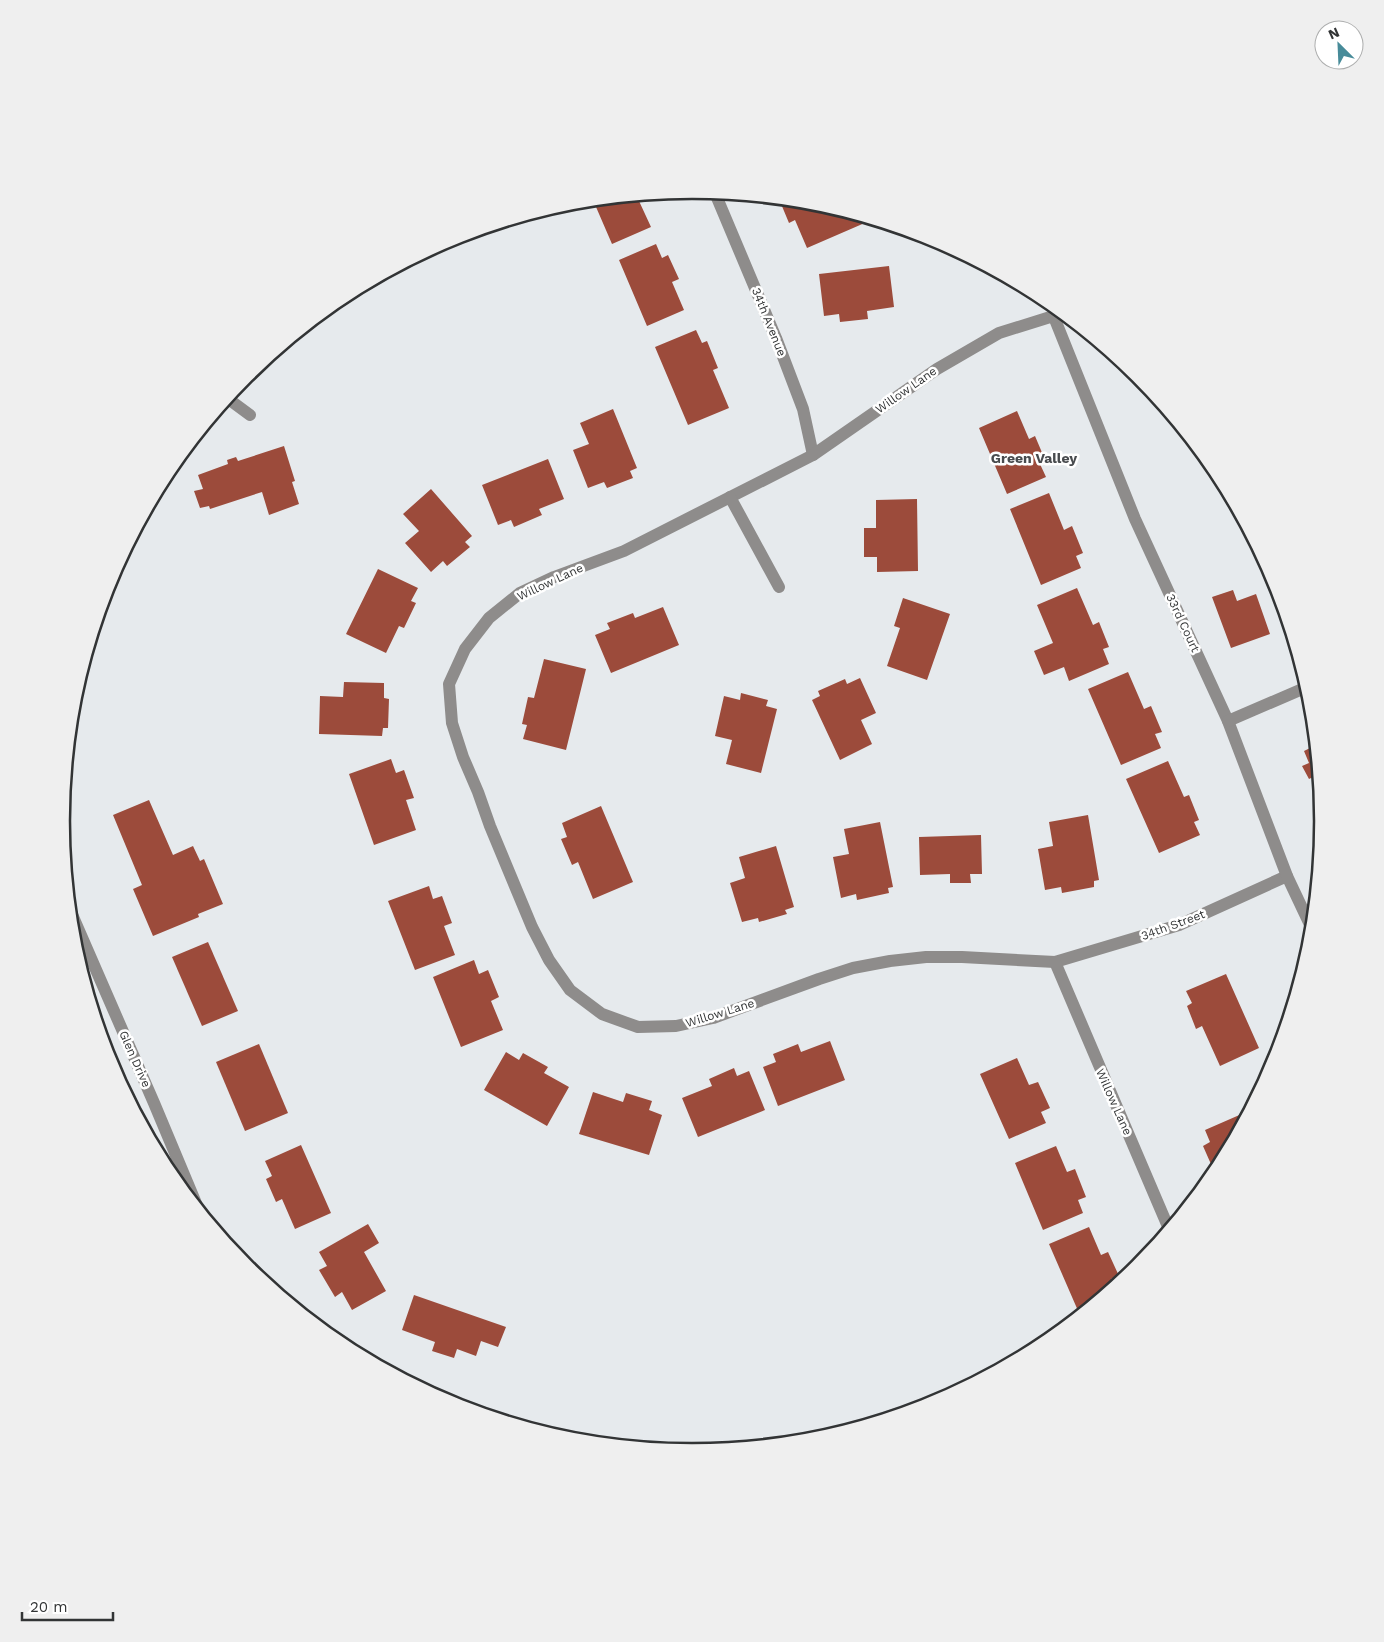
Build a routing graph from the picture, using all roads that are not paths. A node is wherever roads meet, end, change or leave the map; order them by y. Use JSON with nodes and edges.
{"nodes":[{"id":1,"x":718,"y":200,"type":"edge"},
{"id":2,"x":1055,"y":316,"type":"edge"},
{"id":3,"x":1060,"y":320,"type":"edge"},
{"id":4,"x":233,"y":402,"type":"edge"},
{"id":5,"x":250,"y":414,"type":"dead end"},
{"id":6,"x":813,"y":455,"type":"junction"},
{"id":7,"x":730,"y":497,"type":"junction"},
{"id":8,"x":779,"y":587,"type":"dead end"},
{"id":9,"x":1300,"y":690,"type":"edge"},
{"id":10,"x":1228,"y":721,"type":"junction"},
{"id":11,"x":1287,"y":876,"type":"junction"},
{"id":12,"x":1306,"y":917,"type":"edge"},
{"id":13,"x":81,"y":935,"type":"edge"},
{"id":14,"x":1055,"y":962,"type":"junction"},
{"id":15,"x":189,"y":1186,"type":"edge"},
{"id":16,"x":1166,"y":1223,"type":"edge"}],
"edges":[{"from":1,"to":6,"type":"street","name":"34th Avenue"},
{"from":2,"to":6,"type":"street","name":"Willow Lane"},
{"from":3,"to":10,"type":"street","name":"33rd Court"},
{"from":4,"to":5,"type":"street"},
{"from":6,"to":7,"type":"street","name":"Willow Lane"},
{"from":7,"to":8,"type":"street"},
{"from":7,"to":14,"type":"street","name":"Willow Lane"},
{"from":9,"to":10,"type":"street"},
{"from":10,"to":11,"type":"street","name":"33rd Court"},
{"from":11,"to":12,"type":"street","name":"33rd Court"},
{"from":11,"to":14,"type":"street","name":"34th Street"},
{"from":13,"to":15,"type":"street","name":"Glen Drive"},
{"from":14,"to":16,"type":"street","name":"Willow Lane"}]}
